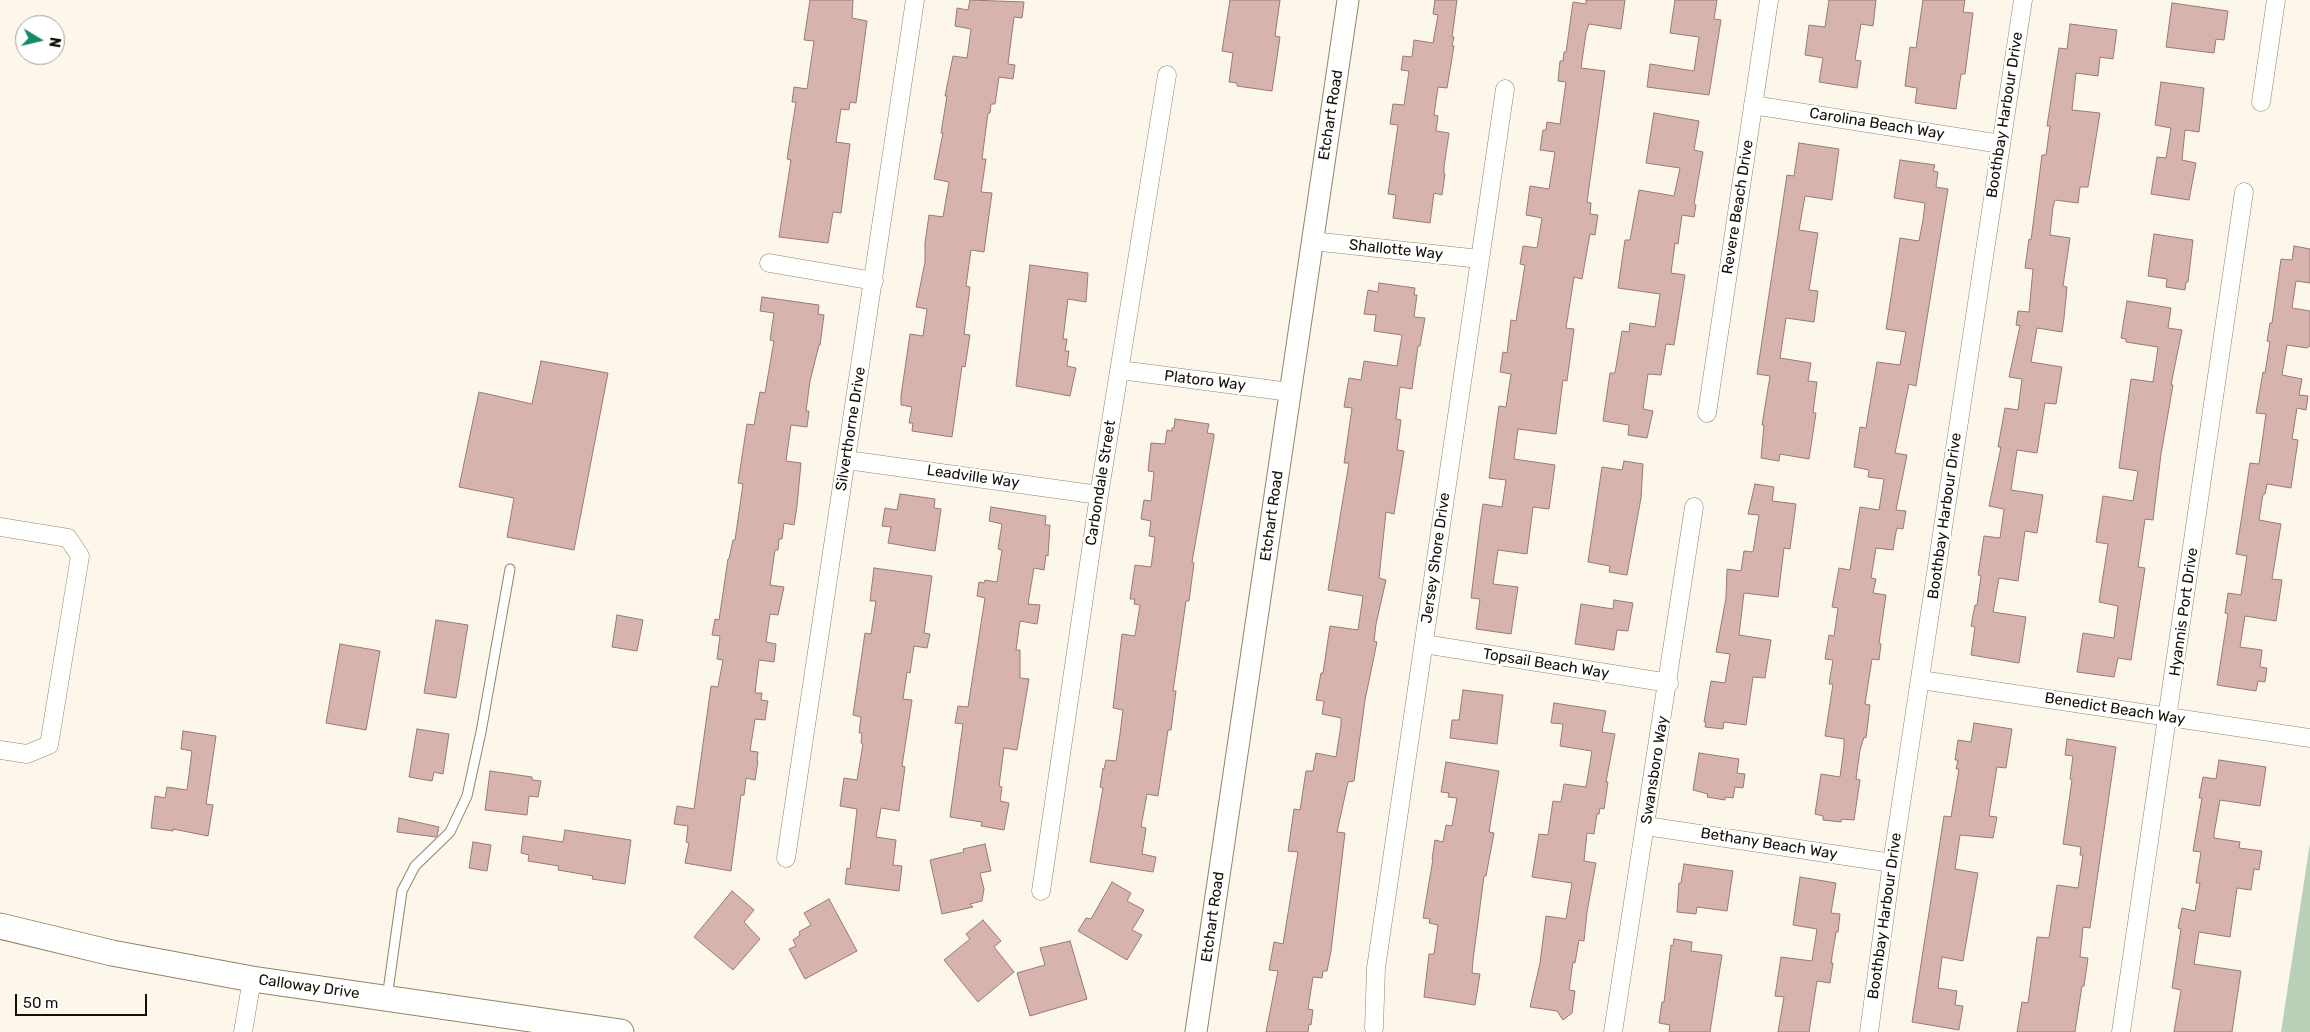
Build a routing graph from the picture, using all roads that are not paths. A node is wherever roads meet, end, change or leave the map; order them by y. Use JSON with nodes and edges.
{"nodes":[{"id":1,"x":915,"y":0,"type":"edge"},
{"id":2,"x":1348,"y":0,"type":"edge"},
{"id":3,"x":1770,"y":0,"type":"edge"},
{"id":4,"x":2023,"y":0,"type":"edge"},
{"id":5,"x":2276,"y":0,"type":"edge"},
{"id":6,"x":1168,"y":75,"type":"dead end"},
{"id":7,"x":1505,"y":89,"type":"dead end"},
{"id":8,"x":2262,"y":102,"type":"dead end"},
{"id":9,"x":1753,"y":105,"type":"junction"},
{"id":10,"x":2001,"y":144,"type":"junction"},
{"id":11,"x":2244,"y":192,"type":"dead end"},
{"id":12,"x":1312,"y":241,"type":"junction"},
{"id":13,"x":1480,"y":259,"type":"junction"},
{"id":14,"x":769,"y":263,"type":"dead end"},
{"id":15,"x":874,"y":281,"type":"junction"},
{"id":16,"x":1120,"y":370,"type":"junction"},
{"id":17,"x":1290,"y":392,"type":"junction"},
{"id":18,"x":1707,"y":413,"type":"dead end"},
{"id":19,"x":847,"y":460,"type":"junction"},
{"id":20,"x":1099,"y":495,"type":"junction"},
{"id":21,"x":1694,"y":508,"type":"dead end"},
{"id":22,"x":0,"y":527,"type":"edge"},
{"id":23,"x":510,"y":569,"type":"dead end"},
{"id":24,"x":1424,"y":644,"type":"junction"},
{"id":25,"x":1921,"y":680,"type":"junction"},
{"id":26,"x":1669,"y":683,"type":"junction"},
{"id":27,"x":2168,"y":717,"type":"junction"},
{"id":28,"x":2310,"y":738,"type":"edge"},
{"id":29,"x":0,"y":750,"type":"edge"},
{"id":30,"x":1646,"y":826,"type":"junction"},
{"id":31,"x":786,"y":858,"type":"dead end"},
{"id":32,"x":1892,"y":863,"type":"junction"},
{"id":33,"x":1041,"y":891,"type":"dead end"},
{"id":34,"x":0,"y":926,"type":"edge"},
{"id":35,"x":252,"y":979,"type":"junction"},
{"id":36,"x":387,"y":998,"type":"junction"},
{"id":37,"x":1374,"y":1028,"type":"dead end"},
{"id":38,"x":243,"y":1032,"type":"edge"},
{"id":39,"x":621,"y":1032,"type":"edge"},
{"id":40,"x":1196,"y":1032,"type":"edge"},
{"id":41,"x":1613,"y":1032,"type":"edge"},
{"id":42,"x":1869,"y":1032,"type":"edge"},
{"id":43,"x":2121,"y":1032,"type":"edge"}],
"edges":[{"from":1,"to":15,"type":"street","name":"Silverthorne Drive"},
{"from":2,"to":12,"type":"street","name":"Etchart Road"},
{"from":3,"to":9,"type":"street","name":"Revere Beach Drive"},
{"from":4,"to":10,"type":"street","name":"Boothbay Harbour Drive"},
{"from":5,"to":8,"type":"street"},
{"from":6,"to":16,"type":"street","name":"Carbondale Street"},
{"from":7,"to":13,"type":"street","name":"Jersey Shore Drive"},
{"from":9,"to":10,"type":"street","name":"Carolina Beach Way"},
{"from":9,"to":18,"type":"street","name":"Revere Beach Drive"},
{"from":10,"to":25,"type":"street","name":"Boothbay Harbour Drive"},
{"from":11,"to":27,"type":"street","name":"Hyannis Port Drive"},
{"from":12,"to":13,"type":"street","name":"Shallotte Way"},
{"from":12,"to":17,"type":"street","name":"Etchart Road"},
{"from":13,"to":24,"type":"street","name":"Jersey Shore Drive"},
{"from":14,"to":15,"type":"street"},
{"from":15,"to":19,"type":"street","name":"Silverthorne Drive"},
{"from":16,"to":17,"type":"street","name":"Platoro Way"},
{"from":16,"to":20,"type":"street","name":"Carbondale Street"},
{"from":17,"to":40,"type":"street","name":"Etchart Road"},
{"from":19,"to":20,"type":"street","name":"Leadville Way"},
{"from":19,"to":31,"type":"street","name":"Silverthorne Drive"},
{"from":20,"to":33,"type":"street","name":"Carbondale Street"},
{"from":21,"to":26,"type":"street","name":"Swansboro Way"},
{"from":22,"to":29,"type":"street"},
{"from":23,"to":36,"type":"lane"},
{"from":24,"to":26,"type":"street","name":"Topsail Beach Way"},
{"from":24,"to":37,"type":"street","name":"Jersey Shore Drive"},
{"from":25,"to":27,"type":"street","name":"Benedict Beach Way"},
{"from":25,"to":32,"type":"street","name":"Boothbay Harbour Drive"},
{"from":26,"to":30,"type":"street","name":"Swansboro Way"},
{"from":27,"to":28,"type":"street","name":"Benedict Beach Way"},
{"from":27,"to":43,"type":"street","name":"Hyannis Port Drive"},
{"from":30,"to":32,"type":"street","name":"Bethany Beach Way"},
{"from":30,"to":41,"type":"street","name":"Swansboro Way"},
{"from":32,"to":42,"type":"street","name":"Boothbay Harbour Drive"},
{"from":34,"to":35,"type":"main road","name":"Calloway Drive"},
{"from":35,"to":36,"type":"main road","name":"Calloway Drive"},
{"from":35,"to":38,"type":"street"},
{"from":36,"to":39,"type":"main road","name":"Calloway Drive"}]}
